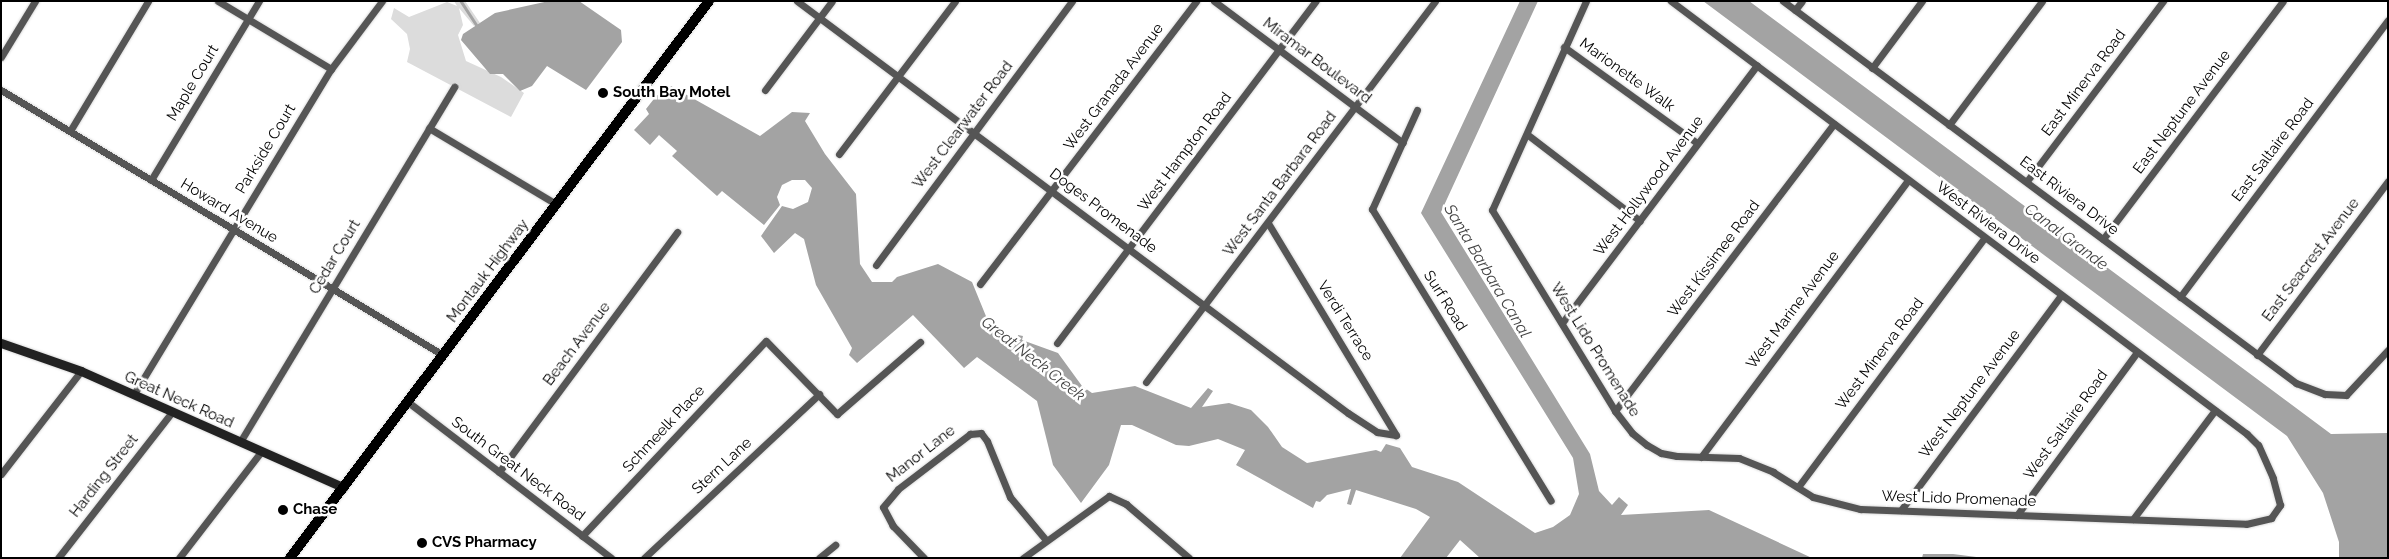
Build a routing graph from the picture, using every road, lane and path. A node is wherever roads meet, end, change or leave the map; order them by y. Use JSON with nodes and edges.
{"nodes":[{"id":1,"x":35,"y":1,"type":"edge"},
{"id":2,"x":148,"y":1,"type":"edge"},
{"id":3,"x":218,"y":1,"type":"edge"},
{"id":4,"x":259,"y":1,"type":"edge"},
{"id":5,"x":382,"y":1,"type":"edge"},
{"id":6,"x":709,"y":1,"type":"edge"},
{"id":7,"x":797,"y":1,"type":"edge"},
{"id":8,"x":832,"y":1,"type":"edge"},
{"id":9,"x":955,"y":1,"type":"edge"},
{"id":10,"x":1072,"y":1,"type":"edge"},
{"id":11,"x":1196,"y":1,"type":"edge"},
{"id":12,"x":1214,"y":1,"type":"edge"},
{"id":13,"x":1316,"y":1,"type":"edge"},
{"id":14,"x":1435,"y":1,"type":"edge"},
{"id":15,"x":1586,"y":1,"type":"edge"},
{"id":16,"x":1671,"y":1,"type":"edge"},
{"id":17,"x":1783,"y":1,"type":"edge"},
{"id":18,"x":1802,"y":1,"type":"edge"},
{"id":19,"x":1922,"y":1,"type":"edge"},
{"id":20,"x":2042,"y":1,"type":"edge"},
{"id":21,"x":2162,"y":1,"type":"edge"},
{"id":22,"x":2283,"y":1,"type":"edge"},
{"id":23,"x":1795,"y":10,"type":"junction"},
{"id":24,"x":819,"y":18,"type":"junction"},
{"id":25,"x":248,"y":19,"type":"junction"},
{"id":26,"x":2388,"y":20,"type":"edge"},
{"id":27,"x":1564,"y":47,"type":"junction"},
{"id":28,"x":1279,"y":50,"type":"junction"},
{"id":29,"x":1,"y":57,"type":"edge"},
{"id":30,"x":1757,"y":65,"type":"junction"},
{"id":31,"x":1872,"y":68,"type":"junction"},
{"id":32,"x":331,"y":69,"type":"junction"},
{"id":33,"x":898,"y":76,"type":"junction"},
{"id":34,"x":454,"y":87,"type":"dead end"},
{"id":35,"x":1,"y":90,"type":"edge"},
{"id":36,"x":765,"y":90,"type":"dead end"},
{"id":37,"x":1355,"y":106,"type":"junction"},
{"id":38,"x":1417,"y":110,"type":"dead end"},
{"id":39,"x":1834,"y":124,"type":"junction"},
{"id":40,"x":1949,"y":125,"type":"junction"},
{"id":41,"x":429,"y":128,"type":"junction"},
{"id":42,"x":70,"y":131,"type":"junction"},
{"id":43,"x":973,"y":133,"type":"junction"},
{"id":44,"x":1528,"y":136,"type":"junction"},
{"id":45,"x":1403,"y":142,"type":"junction"},
{"id":46,"x":1697,"y":143,"type":"junction"},
{"id":47,"x":839,"y":154,"type":"dead end"},
{"id":48,"x":151,"y":180,"type":"junction"},
{"id":49,"x":1908,"y":180,"type":"junction"},
{"id":50,"x":2027,"y":181,"type":"junction"},
{"id":51,"x":2388,"y":181,"type":"edge"},
{"id":52,"x":1052,"y":191,"type":"junction"},
{"id":53,"x":556,"y":204,"type":"junction"},
{"id":54,"x":1640,"y":221,"type":"junction"},
{"id":55,"x":1268,"y":223,"type":"junction"},
{"id":56,"x":233,"y":230,"type":"junction"},
{"id":57,"x":677,"y":232,"type":"dead end"},
{"id":58,"x":1984,"y":238,"type":"junction"},
{"id":59,"x":2104,"y":239,"type":"junction"},
{"id":60,"x":1129,"y":249,"type":"junction"},
{"id":61,"x":876,"y":265,"type":"dead end"},
{"id":62,"x":980,"y":284,"type":"dead end"},
{"id":63,"x":332,"y":289,"type":"junction"},
{"id":64,"x":2061,"y":295,"type":"junction"},
{"id":65,"x":2180,"y":297,"type":"junction"},
{"id":66,"x":1206,"y":305,"type":"junction"},
{"id":67,"x":1562,"y":323,"type":"junction"},
{"id":68,"x":920,"y":342,"type":"dead end"},
{"id":69,"x":1,"y":343,"type":"edge"},
{"id":70,"x":1057,"y":343,"type":"dead end"},
{"id":71,"x":2388,"y":350,"type":"edge"},
{"id":72,"x":2137,"y":352,"type":"junction"},
{"id":73,"x":443,"y":355,"type":"junction"},
{"id":74,"x":2257,"y":355,"type":"junction"},
{"id":75,"x":81,"y":372,"type":"junction"},
{"id":76,"x":1146,"y":382,"type":"dead end"},
{"id":77,"x":134,"y":394,"type":"junction"},
{"id":78,"x":819,"y":394,"type":"junction"},
{"id":79,"x":408,"y":402,"type":"junction"},
{"id":80,"x":1616,"y":410,"type":"junction"},
{"id":81,"x":2215,"y":410,"type":"junction"},
{"id":82,"x":172,"y":412,"type":"junction"},
{"id":83,"x":1396,"y":435,"type":"joint"},
{"id":84,"x":240,"y":442,"type":"junction"},
{"id":85,"x":261,"y":452,"type":"junction"},
{"id":86,"x":1700,"y":457,"type":"junction"},
{"id":87,"x":499,"y":472,"type":"junction"},
{"id":88,"x":1,"y":474,"type":"edge"},
{"id":89,"x":2273,"y":478,"type":"joint"},
{"id":90,"x":343,"y":487,"type":"junction"},
{"id":91,"x":1798,"y":487,"type":"junction"},
{"id":92,"x":1552,"y":501,"type":"dead end"},
{"id":93,"x":1901,"y":510,"type":"junction"},
{"id":94,"x":2017,"y":515,"type":"junction"},
{"id":95,"x":2133,"y":519,"type":"junction"},
{"id":96,"x":582,"y":536,"type":"junction"},
{"id":97,"x":1046,"y":540,"type":"junction"},
{"id":98,"x":835,"y":545,"type":"dead end"},
{"id":99,"x":58,"y":558,"type":"edge"},
{"id":100,"x":179,"y":558,"type":"edge"},
{"id":101,"x":290,"y":558,"type":"edge"},
{"id":102,"x":611,"y":558,"type":"edge"},
{"id":103,"x":644,"y":558,"type":"edge"},
{"id":104,"x":819,"y":558,"type":"edge"},
{"id":105,"x":924,"y":558,"type":"edge"},
{"id":106,"x":1023,"y":558,"type":"edge"},
{"id":107,"x":1189,"y":558,"type":"edge"}],
"edges":[{"from":1,"to":29,"type":"street"},
{"from":2,"to":42,"type":"street"},
{"from":3,"to":25,"type":"street"},
{"from":4,"to":25,"type":"street","name":"Maple Court"},
{"from":5,"to":32,"type":"street","name":"Parkside Court"},
{"from":6,"to":53,"type":"main road","name":"Montauk Highway"},
{"from":7,"to":24,"type":"street","name":"Doges Promenade"},
{"from":8,"to":24,"type":"street"},
{"from":9,"to":33,"type":"street"},
{"from":10,"to":43,"type":"street","name":"West Clearwater Road"},
{"from":11,"to":52,"type":"street","name":"West Granada Avenue"},
{"from":12,"to":28,"type":"street","name":"Miramar Boulevard"},
{"from":13,"to":28,"type":"street","name":"West Hampton Road"},
{"from":14,"to":37,"type":"street","name":"West Santa Barbara Road"},
{"from":15,"to":27,"type":"street","name":"West Lido Promenade"},
{"from":16,"to":30,"type":"street","name":"West Riviera Drive"},
{"from":17,"to":23,"type":"street","name":"East Riviera Drive"},
{"from":18,"to":23,"type":"street"},
{"from":19,"to":31,"type":"street"},
{"from":20,"to":40,"type":"street"},
{"from":21,"to":50,"type":"street","name":"East Minerva Road"},
{"from":22,"to":59,"type":"street","name":"East Neptune Avenue"},
{"from":23,"to":31,"type":"street","name":"East Riviera Drive"},
{"from":24,"to":33,"type":"street","name":"Doges Promenade"},
{"from":24,"to":36,"type":"street"},
{"from":25,"to":32,"type":"street"},
{"from":25,"to":48,"type":"street","name":"Maple Court"},
{"from":26,"to":65,"type":"street","name":"East Saltaire Road"},
{"from":27,"to":44,"type":"street","name":"West Lido Promenade"},
{"from":27,"to":46,"type":"street","name":"Marionette Walk"},
{"from":28,"to":37,"type":"street","name":"Miramar Boulevard"},
{"from":28,"to":60,"type":"street","name":"West Hampton Road"},
{"from":30,"to":39,"type":"street","name":"West Riviera Drive"},
{"from":30,"to":46,"type":"street","name":"West Hollywood Avenue"},
{"from":31,"to":40,"type":"street","name":"East Riviera Drive"},
{"from":32,"to":56,"type":"street","name":"Parkside Court"},
{"from":33,"to":43,"type":"street","name":"Doges Promenade"},
{"from":33,"to":47,"type":"street"},
{"from":34,"to":41,"type":"street","name":"Cedar Court"},
{"from":35,"to":42,"type":"street","name":"Howard Avenue"},
{"from":37,"to":45,"type":"street","name":"Miramar Boulevard"},
{"from":37,"to":55,"type":"street","name":"West Santa Barbara Road"},
{"from":38,"to":45,"type":"street","name":"Surf Road"},
{"from":39,"to":49,"type":"street","name":"West Riviera Drive"},
{"from":39,"to":80,"type":"street","name":"West Kissimee Road"},
{"from":40,"to":50,"type":"street","name":"East Riviera Drive"},
{"from":41,"to":53,"type":"street"},
{"from":41,"to":63,"type":"street","name":"Cedar Court"},
{"from":42,"to":48,"type":"street","name":"Howard Avenue"},
{"from":43,"to":52,"type":"street","name":"Doges Promenade"},
{"from":43,"to":61,"type":"street","name":"West Clearwater Road"},
{"from":44,"to":54,"type":"street"},
{"from":44,"to":67,"type":"street","name":"West Lido Promenade"},
{"from":45,"to":92,"type":"street","name":"Surf Road"},
{"from":46,"to":54,"type":"street","name":"West Hollywood Avenue"},
{"from":48,"to":56,"type":"street","name":"Howard Avenue"},
{"from":49,"to":58,"type":"street","name":"West Riviera Drive"},
{"from":49,"to":86,"type":"street","name":"West Marine Avenue"},
{"from":50,"to":59,"type":"street","name":"East Riviera Drive"},
{"from":51,"to":74,"type":"street","name":"East Seacrest Avenue"},
{"from":52,"to":60,"type":"street","name":"Doges Promenade"},
{"from":52,"to":62,"type":"street","name":"West Granada Avenue"},
{"from":53,"to":73,"type":"main road","name":"Montauk Highway"},
{"from":54,"to":67,"type":"street","name":"West Hollywood Avenue"},
{"from":55,"to":66,"type":"street","name":"West Santa Barbara Road"},
{"from":55,"to":83,"type":"street","name":"Verdi Terrace"},
{"from":56,"to":63,"type":"street","name":"Howard Avenue"},
{"from":56,"to":77,"type":"street","name":"Parkside Court"},
{"from":57,"to":87,"type":"street","name":"Beach Avenue"},
{"from":58,"to":64,"type":"street","name":"West Riviera Drive"},
{"from":58,"to":91,"type":"street","name":"West Minerva Road"},
{"from":59,"to":65,"type":"street","name":"East Riviera Drive"},
{"from":60,"to":66,"type":"street","name":"Doges Promenade"},
{"from":60,"to":70,"type":"street","name":"West Hampton Road"},
{"from":63,"to":73,"type":"street","name":"Howard Avenue"},
{"from":63,"to":84,"type":"street","name":"Cedar Court"},
{"from":64,"to":72,"type":"street","name":"West Riviera Drive"},
{"from":64,"to":93,"type":"street","name":"West Neptune Avenue"},
{"from":65,"to":74,"type":"street","name":"East Riviera Drive"},
{"from":66,"to":76,"type":"street","name":"West Santa Barbara Road"},
{"from":66,"to":83,"type":"street","name":"Doges Promenade"},
{"from":67,"to":80,"type":"street","name":"West Lido Promenade"},
{"from":68,"to":78,"type":"street"},
{"from":69,"to":75,"type":"main road","name":"Great Neck Road"},
{"from":71,"to":74,"type":"street","name":"East Riviera Drive"},
{"from":72,"to":81,"type":"street","name":"West Riviera Drive"},
{"from":72,"to":94,"type":"street","name":"West Saltaire Road"},
{"from":73,"to":79,"type":"main road","name":"Montauk Highway"},
{"from":75,"to":77,"type":"main road","name":"Great Neck Road"},
{"from":75,"to":88,"type":"street"},
{"from":77,"to":82,"type":"main road","name":"Great Neck Road"},
{"from":78,"to":96,"type":"street","name":"Schmeelk Place"},
{"from":78,"to":103,"type":"street","name":"Stern Lane"},
{"from":79,"to":87,"type":"street","name":"South Great Neck Road"},
{"from":79,"to":90,"type":"main road","name":"Montauk Highway"},
{"from":80,"to":86,"type":"street","name":"West Lido Promenade"},
{"from":81,"to":89,"type":"street","name":"West Riviera Drive"},
{"from":81,"to":95,"type":"street"},
{"from":82,"to":84,"type":"main road","name":"Great Neck Road"},
{"from":82,"to":99,"type":"street","name":"Harding Street"},
{"from":84,"to":85,"type":"main road","name":"Great Neck Road"},
{"from":85,"to":90,"type":"main road","name":"Great Neck Road"},
{"from":85,"to":100,"type":"street"},
{"from":86,"to":91,"type":"street","name":"West Lido Promenade"},
{"from":87,"to":96,"type":"street","name":"South Great Neck Road"},
{"from":89,"to":95,"type":"street","name":"West Lido Promenade"},
{"from":90,"to":101,"type":"main road","name":"Montauk Highway"},
{"from":91,"to":93,"type":"street","name":"West Lido Promenade"},
{"from":93,"to":94,"type":"street","name":"West Lido Promenade"},
{"from":94,"to":95,"type":"street","name":"West Lido Promenade"},
{"from":96,"to":102,"type":"street","name":"South Great Neck Road"},
{"from":97,"to":105,"type":"street","name":"Manor Lane"},
{"from":97,"to":106,"type":"street"},
{"from":97,"to":107,"type":"street"},
{"from":98,"to":104,"type":"street"}]}
